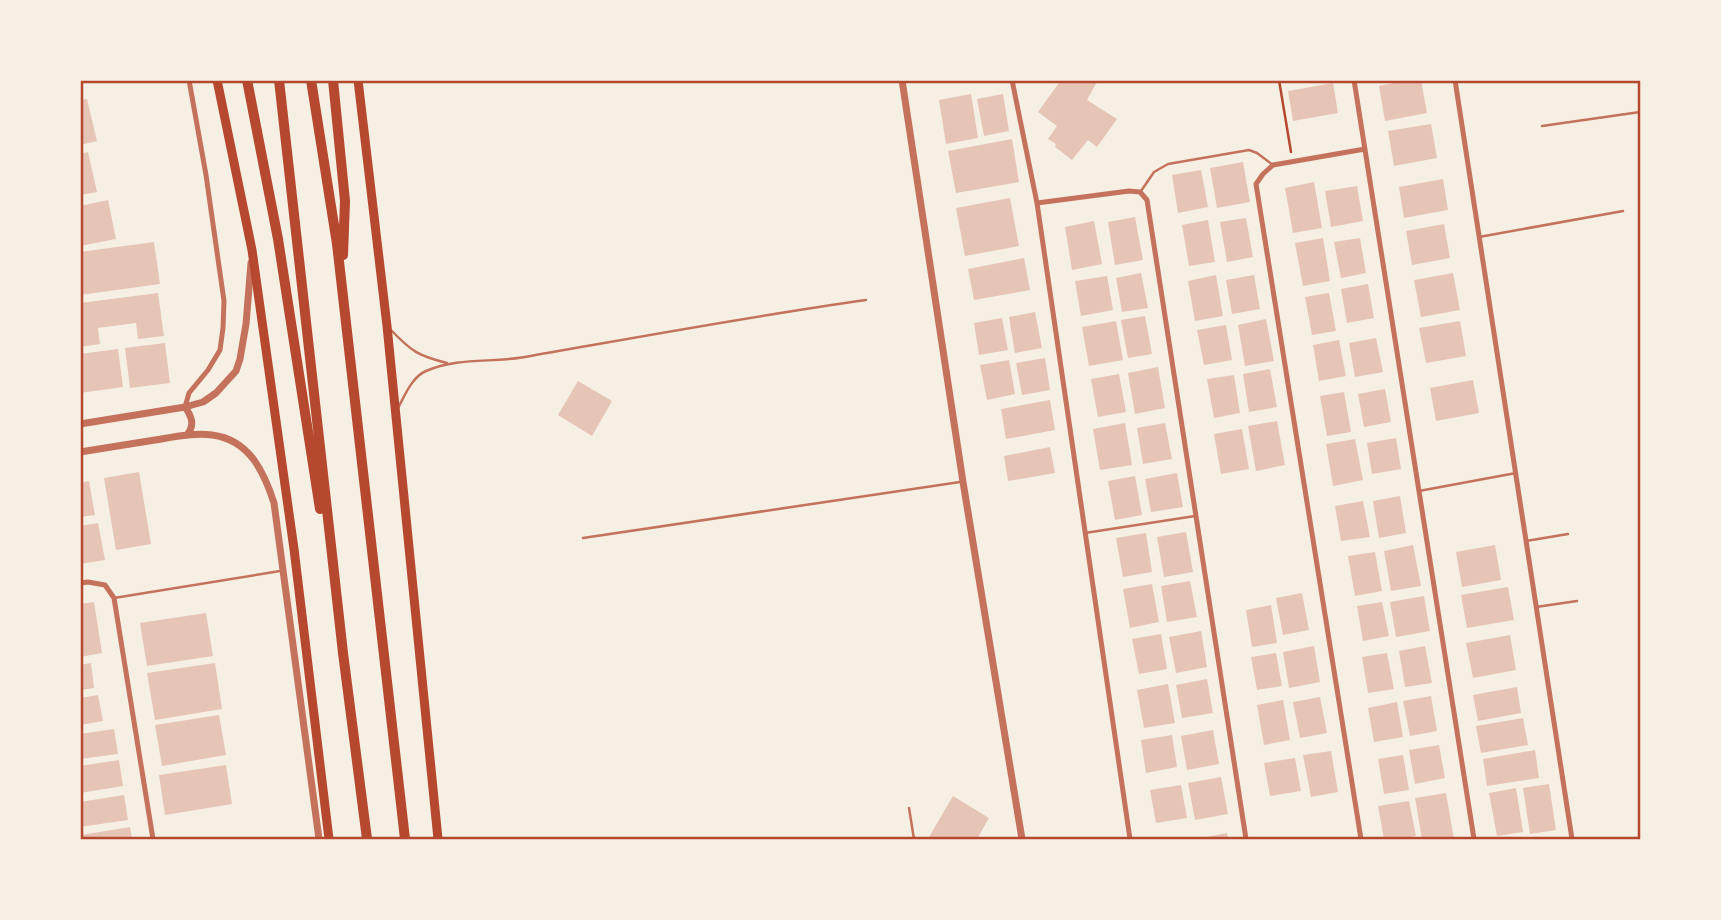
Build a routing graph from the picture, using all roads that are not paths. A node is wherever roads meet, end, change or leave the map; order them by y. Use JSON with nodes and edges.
{"nodes":[{"id":1,"x":189,"y":80,"type":"edge"},
{"id":2,"x":217,"y":80,"type":"edge"},
{"id":3,"x":247,"y":80,"type":"edge"},
{"id":4,"x":279,"y":80,"type":"edge"},
{"id":5,"x":311,"y":80,"type":"edge"},
{"id":6,"x":333,"y":80,"type":"edge"},
{"id":7,"x":358,"y":80,"type":"edge"},
{"id":8,"x":902,"y":80,"type":"edge"},
{"id":9,"x":1012,"y":80,"type":"edge"},
{"id":10,"x":1354,"y":80,"type":"edge"},
{"id":11,"x":1455,"y":80,"type":"edge"},
{"id":12,"x":1640,"y":112,"type":"edge"},
{"id":13,"x":1542,"y":126,"type":"dead end"},
{"id":14,"x":1365,"y":149,"type":"junction"},
{"id":15,"x":1273,"y":165,"type":"junction"},
{"id":16,"x":1140,"y":192,"type":"junction"},
{"id":17,"x":1037,"y":203,"type":"junction"},
{"id":18,"x":1623,"y":211,"type":"dead end"},
{"id":19,"x":1479,"y":237,"type":"junction"},
{"id":20,"x":252,"y":250,"type":"junction"},
{"id":21,"x":341,"y":282,"type":"junction"},
{"id":22,"x":866,"y":300,"type":"dead end"},
{"id":23,"x":387,"y":326,"type":"junction"},
{"id":24,"x":447,"y":363,"type":"junction"},
{"id":25,"x":185,"y":407,"type":"junction"},
{"id":26,"x":395,"y":414,"type":"junction"},
{"id":27,"x":80,"y":424,"type":"edge"},
{"id":28,"x":187,"y":435,"type":"junction"},
{"id":29,"x":80,"y":452,"type":"edge"},
{"id":30,"x":1516,"y":473,"type":"junction"},
{"id":31,"x":963,"y":482,"type":"junction"},
{"id":32,"x":1419,"y":491,"type":"junction"},
{"id":33,"x":1195,"y":516,"type":"junction"},
{"id":34,"x":1085,"y":533,"type":"junction"},
{"id":35,"x":1568,"y":534,"type":"dead end"},
{"id":36,"x":583,"y":538,"type":"dead end"},
{"id":37,"x":1526,"y":541,"type":"junction"},
{"id":38,"x":282,"y":571,"type":"junction"},
{"id":39,"x":80,"y":583,"type":"edge"},
{"id":40,"x":114,"y":598,"type":"junction"},
{"id":41,"x":1577,"y":601,"type":"dead end"},
{"id":42,"x":1536,"y":607,"type":"junction"},
{"id":43,"x":343,"y":653,"type":"junction"},
{"id":44,"x":909,"y":808,"type":"dead end"},
{"id":45,"x":153,"y":839,"type":"edge"},
{"id":46,"x":319,"y":839,"type":"edge"},
{"id":47,"x":329,"y":839,"type":"edge"},
{"id":48,"x":367,"y":839,"type":"edge"},
{"id":49,"x":405,"y":839,"type":"edge"},
{"id":50,"x":438,"y":839,"type":"edge"},
{"id":51,"x":914,"y":839,"type":"edge"},
{"id":52,"x":1022,"y":839,"type":"edge"},
{"id":53,"x":1130,"y":839,"type":"edge"},
{"id":54,"x":1246,"y":839,"type":"edge"},
{"id":55,"x":1361,"y":839,"type":"edge"},
{"id":56,"x":1474,"y":839,"type":"edge"},
{"id":57,"x":1572,"y":839,"type":"edge"}],
"edges":[{"from":1,"to":25,"type":"street"},
{"from":2,"to":20,"type":"main road"},
{"from":3,"to":43,"type":"highway"},
{"from":4,"to":43,"type":"highway"},
{"from":5,"to":21,"type":"highway"},
{"from":6,"to":21,"type":"highway"},
{"from":7,"to":23,"type":"main road"},
{"from":8,"to":31,"type":"street"},
{"from":9,"to":17,"type":"street"},
{"from":10,"to":14,"type":"street"},
{"from":11,"to":19,"type":"street"},
{"from":12,"to":13,"type":"lane"},
{"from":14,"to":15,"type":"street"},
{"from":14,"to":32,"type":"street"},
{"from":15,"to":16,"type":"lane"},
{"from":15,"to":55,"type":"street"},
{"from":16,"to":17,"type":"street"},
{"from":16,"to":33,"type":"street"},
{"from":17,"to":34,"type":"street"},
{"from":18,"to":19,"type":"lane"},
{"from":19,"to":30,"type":"street"},
{"from":20,"to":25,"type":"street"},
{"from":20,"to":47,"type":"main road"},
{"from":21,"to":49,"type":"highway"},
{"from":22,"to":24,"type":"lane"},
{"from":23,"to":24,"type":"lane"},
{"from":23,"to":26,"type":"main road"},
{"from":24,"to":26,"type":"lane"},
{"from":25,"to":27,"type":"street"},
{"from":25,"to":28,"type":"street"},
{"from":26,"to":50,"type":"main road"},
{"from":28,"to":29,"type":"street"},
{"from":28,"to":38,"type":"street"},
{"from":30,"to":32,"type":"lane"},
{"from":30,"to":37,"type":"street"},
{"from":31,"to":36,"type":"lane"},
{"from":31,"to":52,"type":"street"},
{"from":32,"to":56,"type":"street"},
{"from":33,"to":34,"type":"lane"},
{"from":33,"to":54,"type":"street"},
{"from":34,"to":53,"type":"street"},
{"from":35,"to":37,"type":"lane"},
{"from":37,"to":42,"type":"street"},
{"from":38,"to":40,"type":"lane"},
{"from":38,"to":46,"type":"street"},
{"from":39,"to":40,"type":"street"},
{"from":40,"to":45,"type":"street"},
{"from":41,"to":42,"type":"lane"},
{"from":42,"to":57,"type":"street"},
{"from":43,"to":48,"type":"highway"},
{"from":44,"to":51,"type":"lane"}]}
